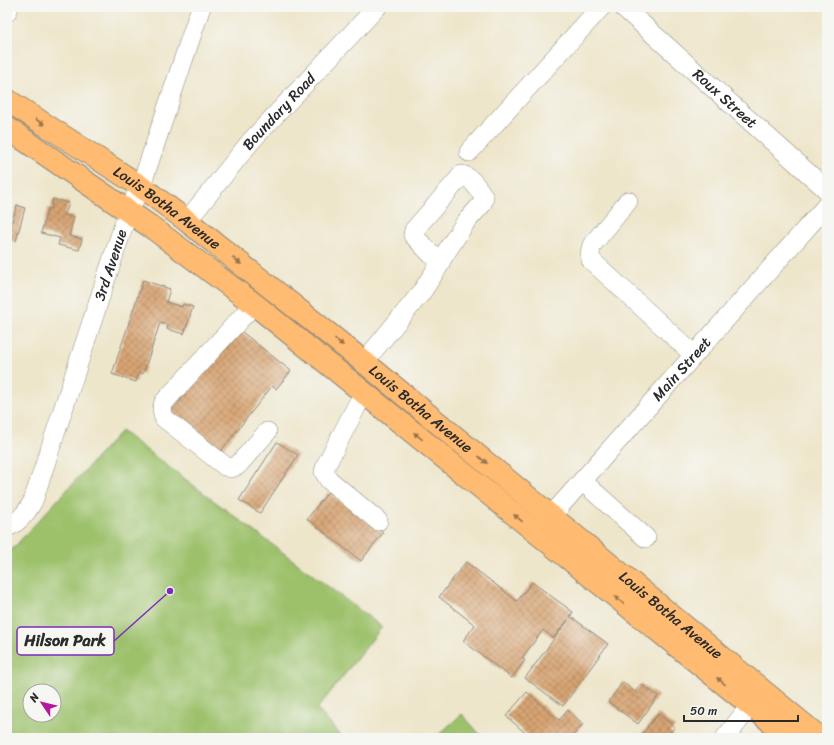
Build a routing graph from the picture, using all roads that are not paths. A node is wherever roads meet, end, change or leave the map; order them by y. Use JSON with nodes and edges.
{"nodes":[{"id":1,"x":9,"y":7,"type":"edge"},
{"id":2,"x":201,"y":7,"type":"edge"},
{"id":3,"x":377,"y":7,"type":"edge"},
{"id":4,"x":601,"y":7,"type":"edge"},
{"id":5,"x":623,"y":7,"type":"edge"},
{"id":6,"x":7,"y":12,"type":"edge"},
{"id":7,"x":7,"y":100,"type":"edge"},
{"id":8,"x":7,"y":128,"type":"edge"},
{"id":9,"x":469,"y":152,"type":"dead end"},
{"id":10,"x":140,"y":186,"type":"junction"},
{"id":11,"x":827,"y":190,"type":"edge"},
{"id":12,"x":628,"y":201,"type":"dead end"},
{"id":13,"x":827,"y":205,"type":"edge"},
{"id":14,"x":129,"y":212,"type":"junction"},
{"id":15,"x":187,"y":221,"type":"junction"},
{"id":16,"x":441,"y":260,"type":"dead end"},
{"id":17,"x":254,"y":304,"type":"junction"},
{"id":18,"x":694,"y":355,"type":"junction"},
{"id":19,"x":364,"y":362,"type":"junction"},
{"id":20,"x":364,"y":392,"type":"junction"},
{"id":21,"x":267,"y":432,"type":"dead end"},
{"id":22,"x":582,"y":481,"type":"junction"},
{"id":23,"x":551,"y":517,"type":"junction"},
{"id":24,"x":378,"y":521,"type":"dead end"},
{"id":25,"x":12,"y":524,"type":"edge"},
{"id":26,"x":538,"y":534,"type":"junction"},
{"id":27,"x":646,"y":538,"type":"dead end"},
{"id":28,"x":751,"y":705,"type":"junction"},
{"id":29,"x":725,"y":738,"type":"edge"},
{"id":30,"x":791,"y":738,"type":"edge"},
{"id":31,"x":820,"y":738,"type":"edge"}],
"edges":[{"from":1,"to":6,"type":"street"},
{"from":2,"to":10,"type":"street","name":"3rd Avenue"},
{"from":3,"to":15,"type":"street","name":"Boundary Road"},
{"from":4,"to":9,"type":"street"},
{"from":5,"to":11,"type":"street","name":"Roux Street"},
{"from":7,"to":10,"type":"main road","name":"Louis Botha Avenue","one_way":true},
{"from":8,"to":14,"type":"main road","name":"Louis Botha Avenue"},
{"from":10,"to":14,"type":"street","name":"3rd Avenue"},
{"from":10,"to":15,"type":"main road","name":"Louis Botha Avenue"},
{"from":12,"to":18,"type":"street"},
{"from":13,"to":18,"type":"street","name":"Main Street"},
{"from":14,"to":17,"type":"main road","name":"Louis Botha Avenue"},
{"from":14,"to":25,"type":"street","name":"3rd Avenue"},
{"from":15,"to":19,"type":"main road","name":"Louis Botha Avenue","one_way":true},
{"from":16,"to":19,"type":"street"},
{"from":17,"to":20,"type":"main road","name":"Louis Botha Avenue"},
{"from":17,"to":21,"type":"street"},
{"from":18,"to":22,"type":"street","name":"Main Street"},
{"from":19,"to":23,"type":"main road","name":"Louis Botha Avenue","one_way":true},
{"from":20,"to":24,"type":"street"},
{"from":26,"to":20,"type":"main road","name":"Louis Botha Avenue","one_way":true},
{"from":22,"to":23,"type":"street","name":"Main Street"},
{"from":22,"to":27,"type":"street"},
{"from":23,"to":26,"type":"street","name":"Main Street"},
{"from":23,"to":31,"type":"main road","name":"Louis Botha Avenue"},
{"from":28,"to":26,"type":"main road","name":"Louis Botha Avenue","one_way":true},
{"from":28,"to":29,"type":"street"},
{"from":28,"to":30,"type":"main road","name":"Louis Botha Avenue"}]}
